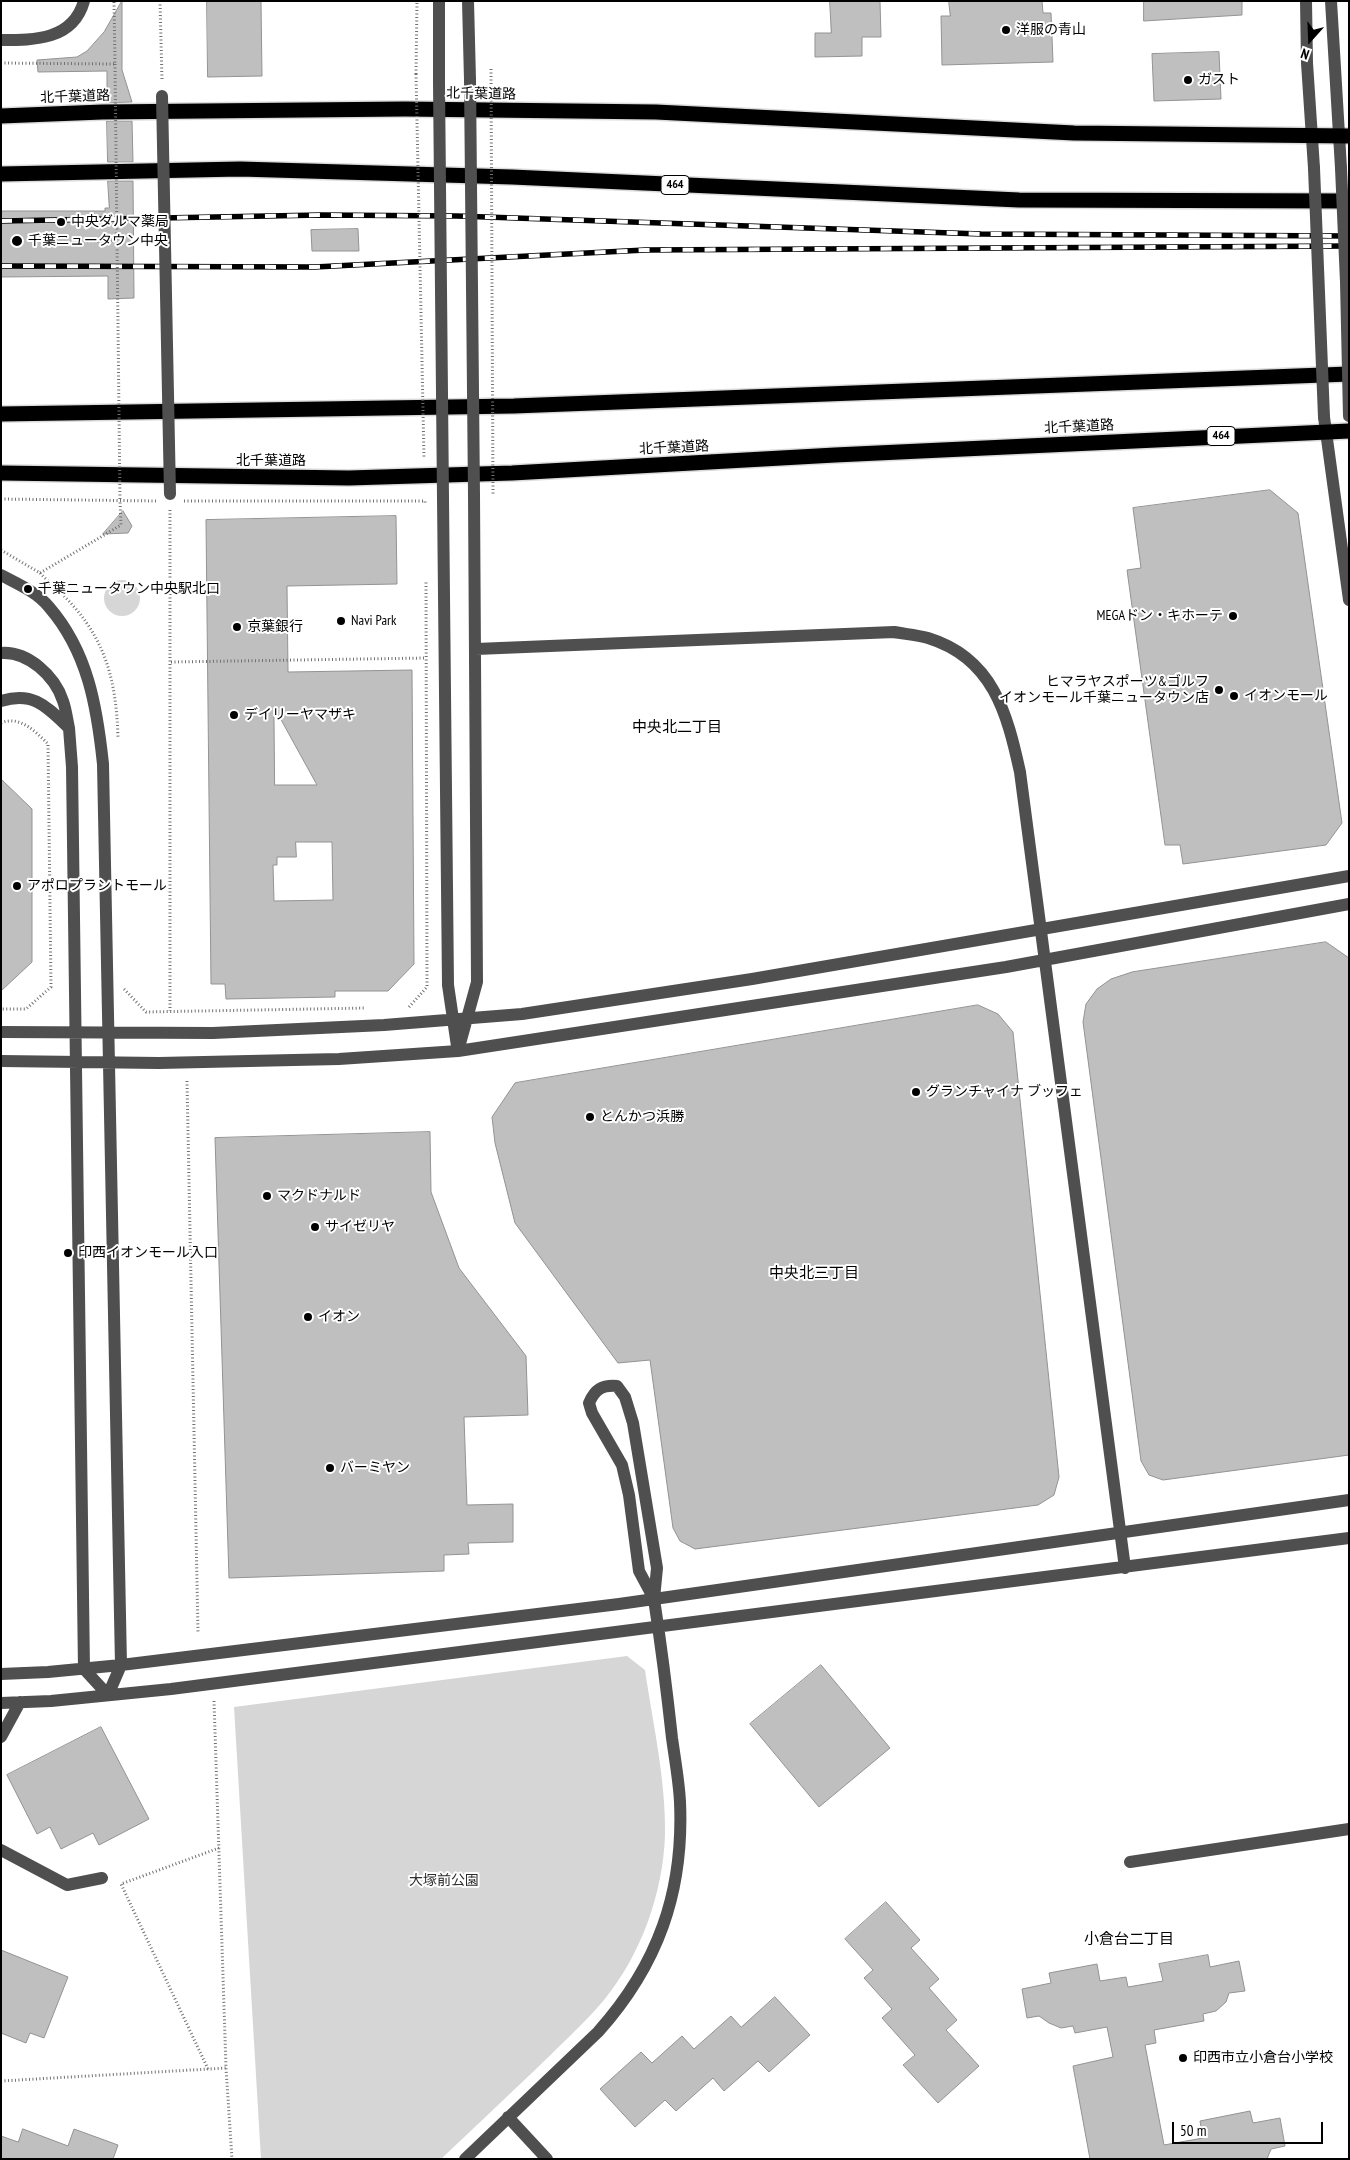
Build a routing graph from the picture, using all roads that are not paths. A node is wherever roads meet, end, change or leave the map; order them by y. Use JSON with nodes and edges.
{"nodes":[{"id":1,"x":84,"y":1,"type":"edge"},
{"id":2,"x":439,"y":1,"type":"edge"},
{"id":3,"x":468,"y":1,"type":"edge"},
{"id":4,"x":1306,"y":1,"type":"edge"},
{"id":5,"x":1332,"y":1,"type":"edge"},
{"id":6,"x":1,"y":40,"type":"edge"},
{"id":7,"x":162,"y":96,"type":"road end"},
{"id":8,"x":1,"y":116,"type":"edge"},
{"id":9,"x":1312,"y":136,"type":"junction"},
{"id":10,"x":1344,"y":136,"type":"edge"},
{"id":11,"x":1,"y":174,"type":"edge"},
{"id":12,"x":1349,"y":201,"type":"edge"},
{"id":13,"x":1349,"y":374,"type":"edge"},
{"id":14,"x":1,"y":414,"type":"edge"},
{"id":15,"x":1349,"y":416,"type":"edge"},
{"id":16,"x":1325,"y":424,"type":"junction"},
{"id":17,"x":1349,"y":431,"type":"edge"},
{"id":18,"x":1,"y":473,"type":"edge"},
{"id":19,"x":170,"y":498,"type":"road end"},
{"id":20,"x":1,"y":575,"type":"edge"},
{"id":21,"x":1349,"y":600,"type":"edge"},
{"id":22,"x":476,"y":649,"type":"junction"},
{"id":23,"x":1,"y":653,"type":"edge"},
{"id":24,"x":1,"y":701,"type":"edge"},
{"id":25,"x":68,"y":728,"type":"junction"},
{"id":26,"x":1349,"y":876,"type":"edge"},
{"id":27,"x":1349,"y":904,"type":"edge"},
{"id":28,"x":1040,"y":928,"type":"junction"},
{"id":29,"x":1044,"y":961,"type":"junction"},
{"id":30,"x":467,"y":1018,"type":"junction"},
{"id":31,"x":453,"y":1020,"type":"junction"},
{"id":32,"x":1,"y":1032,"type":"edge"},
{"id":33,"x":75,"y":1032,"type":"junction"},
{"id":34,"x":109,"y":1032,"type":"junction"},
{"id":35,"x":458,"y":1051,"type":"junction"},
{"id":36,"x":1,"y":1061,"type":"edge"},
{"id":37,"x":76,"y":1062,"type":"junction"},
{"id":38,"x":109,"y":1062,"type":"junction"},
{"id":39,"x":1349,"y":1500,"type":"edge"},
{"id":40,"x":1120,"y":1532,"type":"junction"},
{"id":41,"x":1349,"y":1538,"type":"edge"},
{"id":42,"x":1125,"y":1568,"type":"junction"},
{"id":43,"x":654,"y":1599,"type":"junction"},
{"id":44,"x":658,"y":1627,"type":"junction"},
{"id":45,"x":121,"y":1665,"type":"junction"},
{"id":46,"x":84,"y":1669,"type":"junction"},
{"id":47,"x":1,"y":1674,"type":"edge"},
{"id":48,"x":108,"y":1695,"type":"junction"},
{"id":49,"x":20,"y":1702,"type":"junction"},
{"id":50,"x":1,"y":1703,"type":"edge"},
{"id":51,"x":1,"y":1737,"type":"edge"},
{"id":52,"x":1349,"y":1829,"type":"edge"},
{"id":53,"x":1,"y":1850,"type":"edge"},
{"id":54,"x":1130,"y":1862,"type":"dead end"},
{"id":55,"x":102,"y":1878,"type":"dead end"},
{"id":56,"x":508,"y":2117,"type":"junction"},
{"id":57,"x":466,"y":2159,"type":"edge"},
{"id":58,"x":547,"y":2159,"type":"edge"}],
"edges":[{"from":1,"to":6,"type":"street"},
{"from":2,"to":31,"type":"street","bridge":true},
{"from":3,"to":22,"type":"street","bridge":true},
{"from":4,"to":9,"type":"street"},
{"from":5,"to":10,"type":"street"},
{"from":7,"to":19,"type":"street","bridge":true},
{"from":8,"to":9,"type":"highway","name":"北千葉道路"},
{"from":9,"to":10,"type":"highway","name":"北千葉道路"},
{"from":9,"to":16,"type":"street","bridge":true},
{"from":10,"to":15,"type":"street","bridge":true},
{"from":11,"to":12,"type":"highway","number":"464"},
{"from":13,"to":14,"type":"highway"},
{"from":16,"to":17,"type":"highway","name":"北千葉道路","number":"464"},
{"from":16,"to":18,"type":"highway","name":"北千葉道路","number":"464"},
{"from":16,"to":21,"type":"street"},
{"from":20,"to":34,"type":"street"},
{"from":22,"to":28,"type":"street"},
{"from":22,"to":30,"type":"street"},
{"from":23,"to":25,"type":"street"},
{"from":24,"to":25,"type":"street"},
{"from":25,"to":33,"type":"street"},
{"from":26,"to":28,"type":"street"},
{"from":27,"to":29,"type":"street"},
{"from":28,"to":29,"type":"street"},
{"from":28,"to":30,"type":"street"},
{"from":29,"to":35,"type":"street"},
{"from":29,"to":40,"type":"street"},
{"from":30,"to":31,"type":"street"},
{"from":30,"to":35,"type":"street"},
{"from":31,"to":34,"type":"street"},
{"from":31,"to":35,"type":"street"},
{"from":32,"to":33,"type":"street"},
{"from":33,"to":34,"type":"street"},
{"from":33,"to":37,"type":"street"},
{"from":34,"to":38,"type":"street"},
{"from":35,"to":38,"type":"street"},
{"from":36,"to":37,"type":"street"},
{"from":37,"to":38,"type":"street"},
{"from":37,"to":46,"type":"street"},
{"from":38,"to":45,"type":"street"},
{"from":39,"to":40,"type":"street"},
{"from":40,"to":42,"type":"street"},
{"from":40,"to":43,"type":"street"},
{"from":41,"to":42,"type":"street"},
{"from":42,"to":44,"type":"street"},
{"from":43,"to":43,"type":"street"},
{"from":43,"to":44,"type":"street"},
{"from":43,"to":45,"type":"street"},
{"from":44,"to":48,"type":"street"},
{"from":44,"to":56,"type":"street"},
{"from":45,"to":46,"type":"street"},
{"from":45,"to":48,"type":"street"},
{"from":46,"to":47,"type":"street"},
{"from":46,"to":48,"type":"street"},
{"from":48,"to":49,"type":"street"},
{"from":49,"to":50,"type":"street"},
{"from":49,"to":51,"type":"street"},
{"from":52,"to":54,"type":"street"},
{"from":53,"to":55,"type":"street"},
{"from":56,"to":57,"type":"street"},
{"from":56,"to":58,"type":"street"}]}
